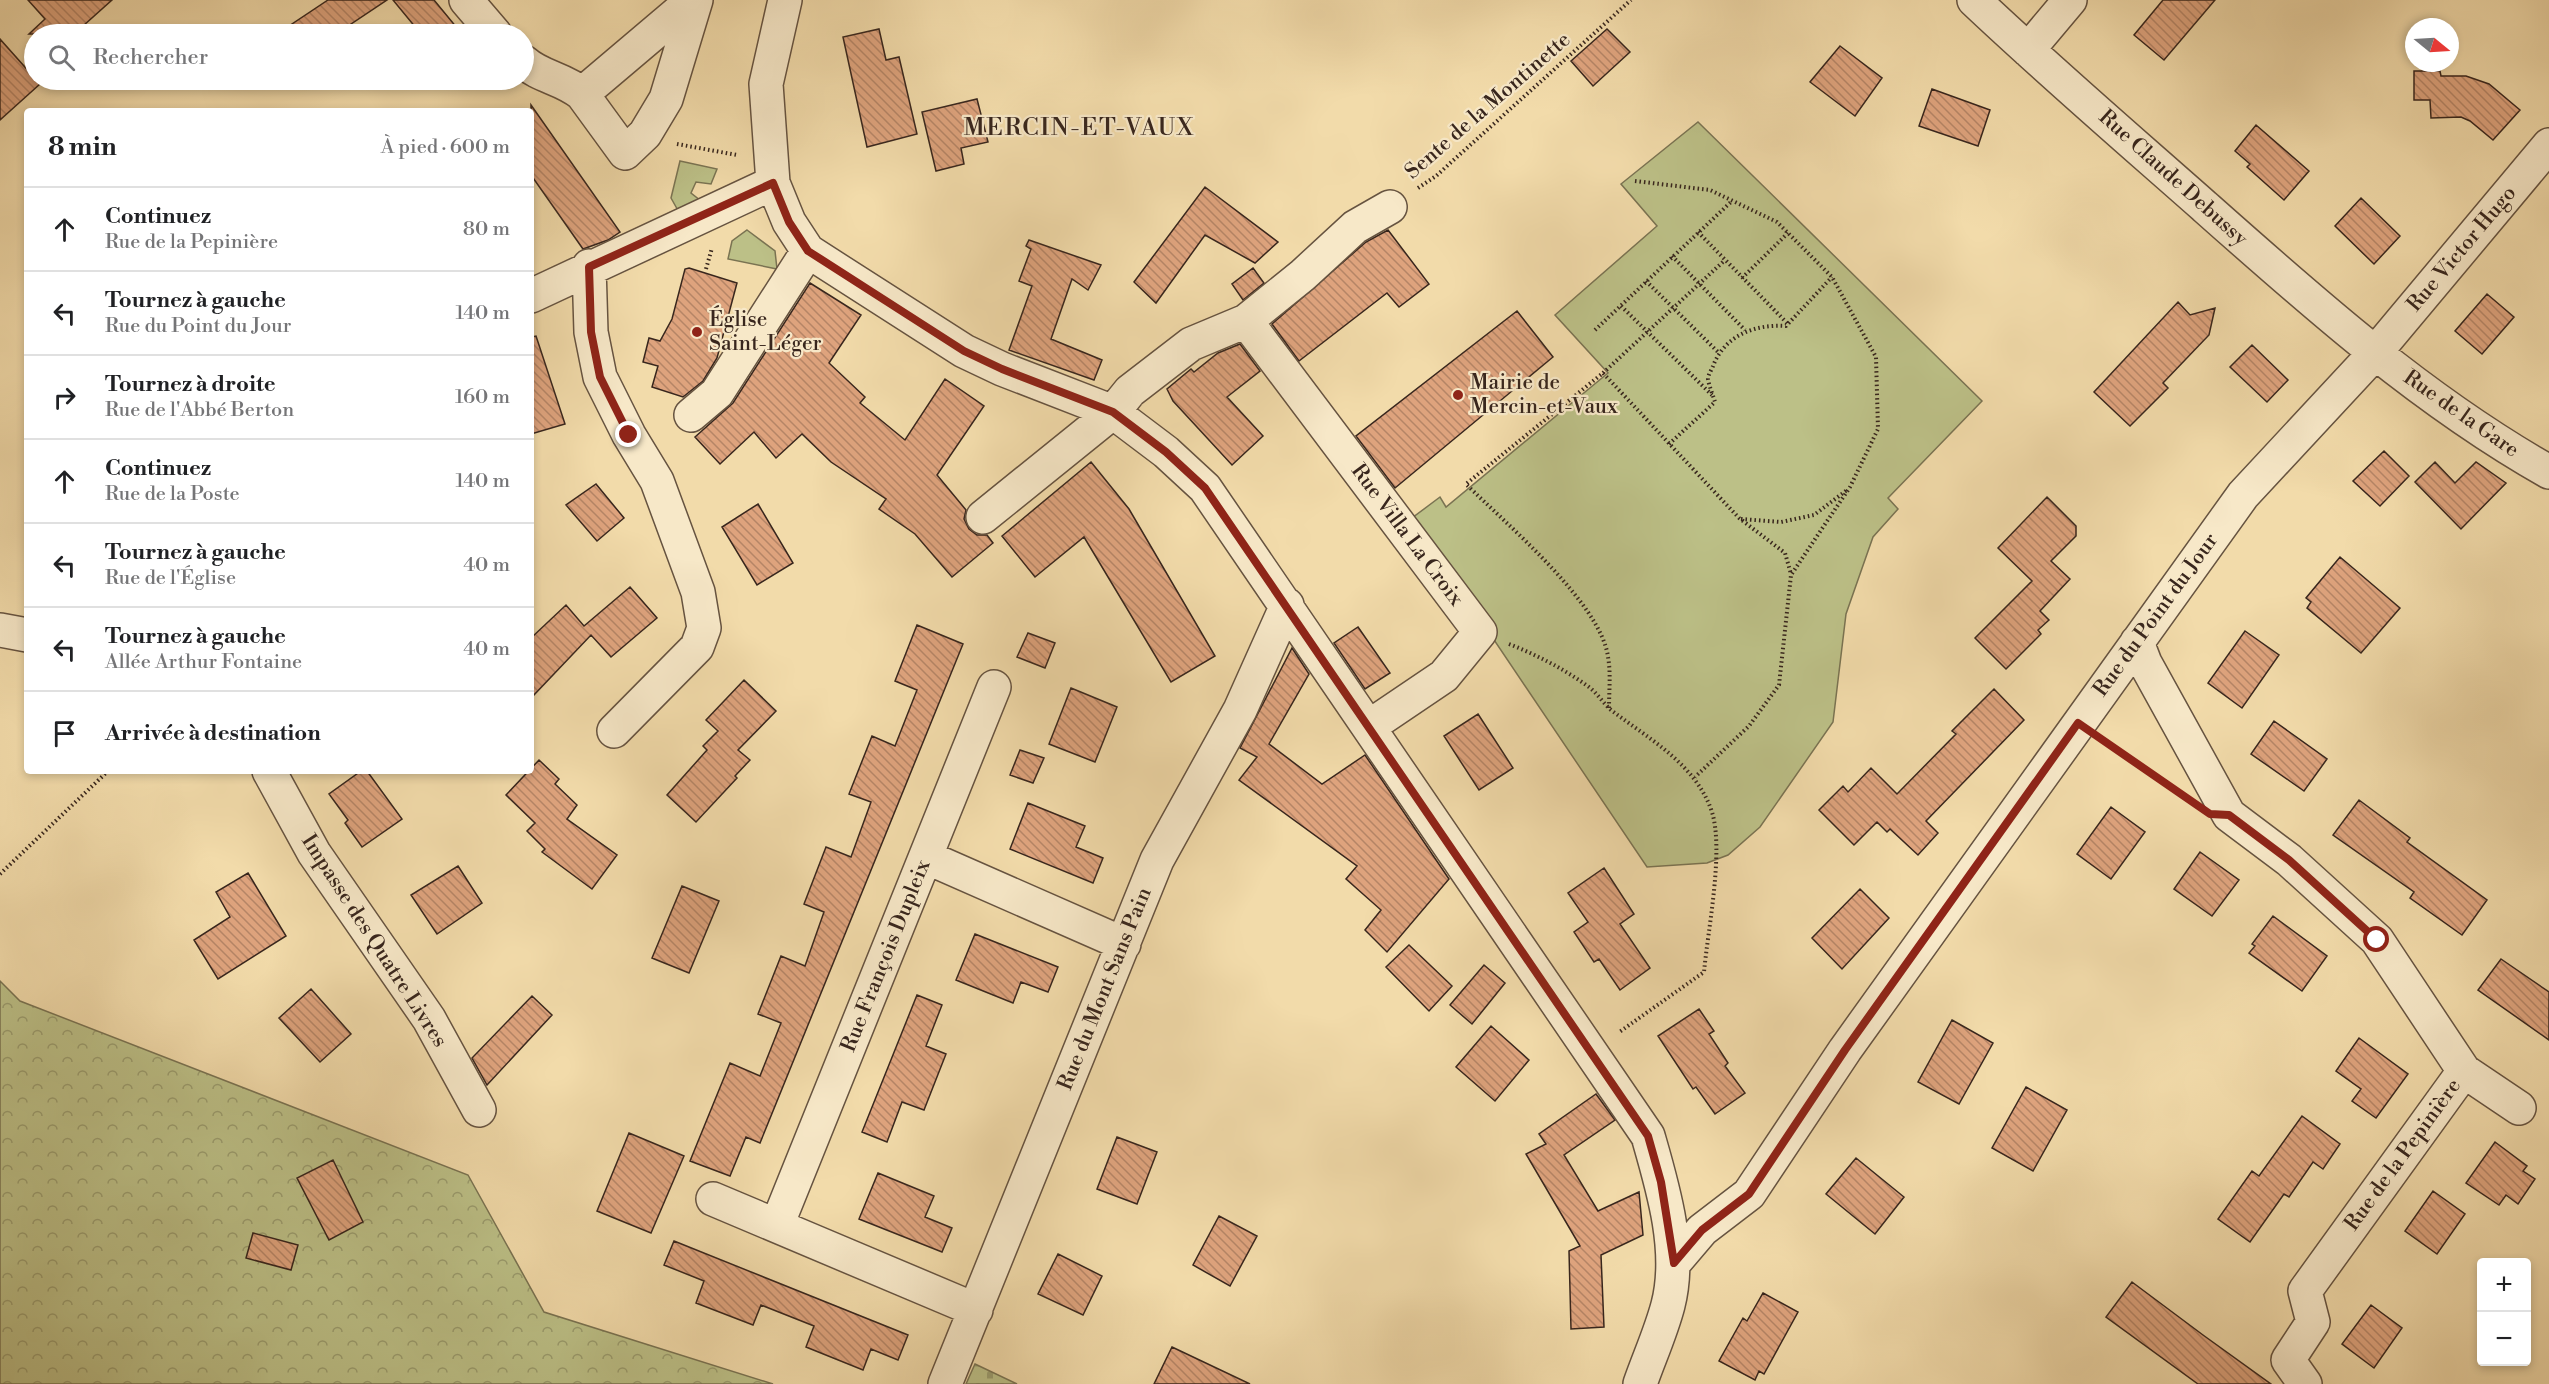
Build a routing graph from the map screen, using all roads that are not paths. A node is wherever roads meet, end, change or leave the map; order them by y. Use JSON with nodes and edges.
{"nodes":[{"id":1,"x":466,"y":0,"type":"edge"},
{"id":2,"x":694,"y":0,"type":"edge"},
{"id":3,"x":785,"y":0,"type":"edge"},
{"id":4,"x":1974,"y":0,"type":"edge"},
{"id":5,"x":2070,"y":0,"type":"edge"},
{"id":6,"x":486,"y":24,"type":"edge"},
{"id":7,"x":2028,"y":50,"type":"junction"},
{"id":8,"x":534,"y":70,"type":"edge"},
{"id":9,"x":582,"y":94,"type":"junction"},
{"id":10,"x":2549,"y":146,"type":"edge"},
{"id":11,"x":773,"y":183,"type":"junction"},
{"id":12,"x":1390,"y":207,"type":"road end"},
{"id":13,"x":808,"y":251,"type":"junction"},
{"id":14,"x":589,"y":267,"type":"junction"},
{"id":15,"x":534,"y":294,"type":"edge"},
{"id":16,"x":1246,"y":321,"type":"junction"},
{"id":17,"x":2375,"y":353,"type":"junction"},
{"id":18,"x":1113,"y":412,"type":"junction"},
{"id":19,"x":691,"y":415,"type":"dead end"},
{"id":20,"x":2549,"y":472,"type":"edge"},
{"id":21,"x":983,"y":517,"type":"dead end"},
{"id":22,"x":1287,"y":605,"type":"junction"},
{"id":23,"x":0,"y":630,"type":"edge"},
{"id":24,"x":24,"y":635,"type":"edge"},
{"id":25,"x":2137,"y":642,"type":"junction"},
{"id":26,"x":994,"y":687,"type":"dead end"},
{"id":27,"x":1370,"y":726,"type":"junction"},
{"id":28,"x":614,"y":731,"type":"dead end"},
{"id":29,"x":271,"y":774,"type":"edge"},
{"id":30,"x":926,"y":857,"type":"junction"},
{"id":31,"x":1124,"y":944,"type":"junction"},
{"id":32,"x":2464,"y":1071,"type":"junction"},
{"id":33,"x":2519,"y":1108,"type":"dead end"},
{"id":34,"x":479,"y":1110,"type":"dead end"},
{"id":35,"x":713,"y":1199,"type":"dead end"},
{"id":36,"x":777,"y":1225,"type":"junction"},
{"id":37,"x":1674,"y":1263,"type":"junction"},
{"id":38,"x":976,"y":1310,"type":"junction"},
{"id":39,"x":945,"y":1384,"type":"edge"},
{"id":40,"x":1640,"y":1384,"type":"edge"},
{"id":41,"x":2305,"y":1384,"type":"edge"}],
"edges":[{"from":1,"to":6,"type":"street"},
{"from":2,"to":9,"type":"street"},
{"from":2,"to":9,"type":"street"},
{"from":3,"to":11,"type":"street"},
{"from":4,"to":7,"type":"street","name":"Rue Claude Debussy"},
{"from":5,"to":7,"type":"street"},
{"from":7,"to":17,"type":"street","name":"Rue Claude Debussy"},
{"from":8,"to":9,"type":"street"},
{"from":10,"to":17,"type":"street","name":"Rue Victor Hugo"},
{"from":11,"to":13,"type":"street"},
{"from":11,"to":14,"type":"street"},
{"from":12,"to":16,"type":"street"},
{"from":13,"to":18,"type":"street"},
{"from":13,"to":19,"type":"street"},
{"from":14,"to":15,"type":"street"},
{"from":14,"to":28,"type":"street"},
{"from":16,"to":18,"type":"street"},
{"from":16,"to":27,"type":"street","name":"Rue Villa La Croix"},
{"from":17,"to":20,"type":"street","name":"Rue de la Gare"},
{"from":17,"to":25,"type":"street","name":"Rue du Point du Jour"},
{"from":18,"to":21,"type":"street"},
{"from":18,"to":22,"type":"street"},
{"from":22,"to":27,"type":"street"},
{"from":22,"to":31,"type":"street","name":"Rue du Mont Sans Pain"},
{"from":23,"to":24,"type":"street"},
{"from":25,"to":32,"type":"street","name":"Rue de la Pepinière"},
{"from":25,"to":37,"type":"street","name":"Rue du Point du Jour"},
{"from":26,"to":30,"type":"street","name":"Rue François Dupleix"},
{"from":27,"to":37,"type":"street"},
{"from":29,"to":34,"type":"street","name":"Impasse des Quatre Livres"},
{"from":30,"to":31,"type":"street"},
{"from":30,"to":36,"type":"street","name":"Rue François Dupleix"},
{"from":31,"to":38,"type":"street","name":"Rue du Mont Sans Pain"},
{"from":32,"to":33,"type":"street"},
{"from":32,"to":41,"type":"street","name":"Rue de la Pepinière"},
{"from":35,"to":36,"type":"street"},
{"from":36,"to":38,"type":"street"},
{"from":37,"to":40,"type":"street"},
{"from":38,"to":39,"type":"street","name":"Rue du Mont Sans Pain"}]}
